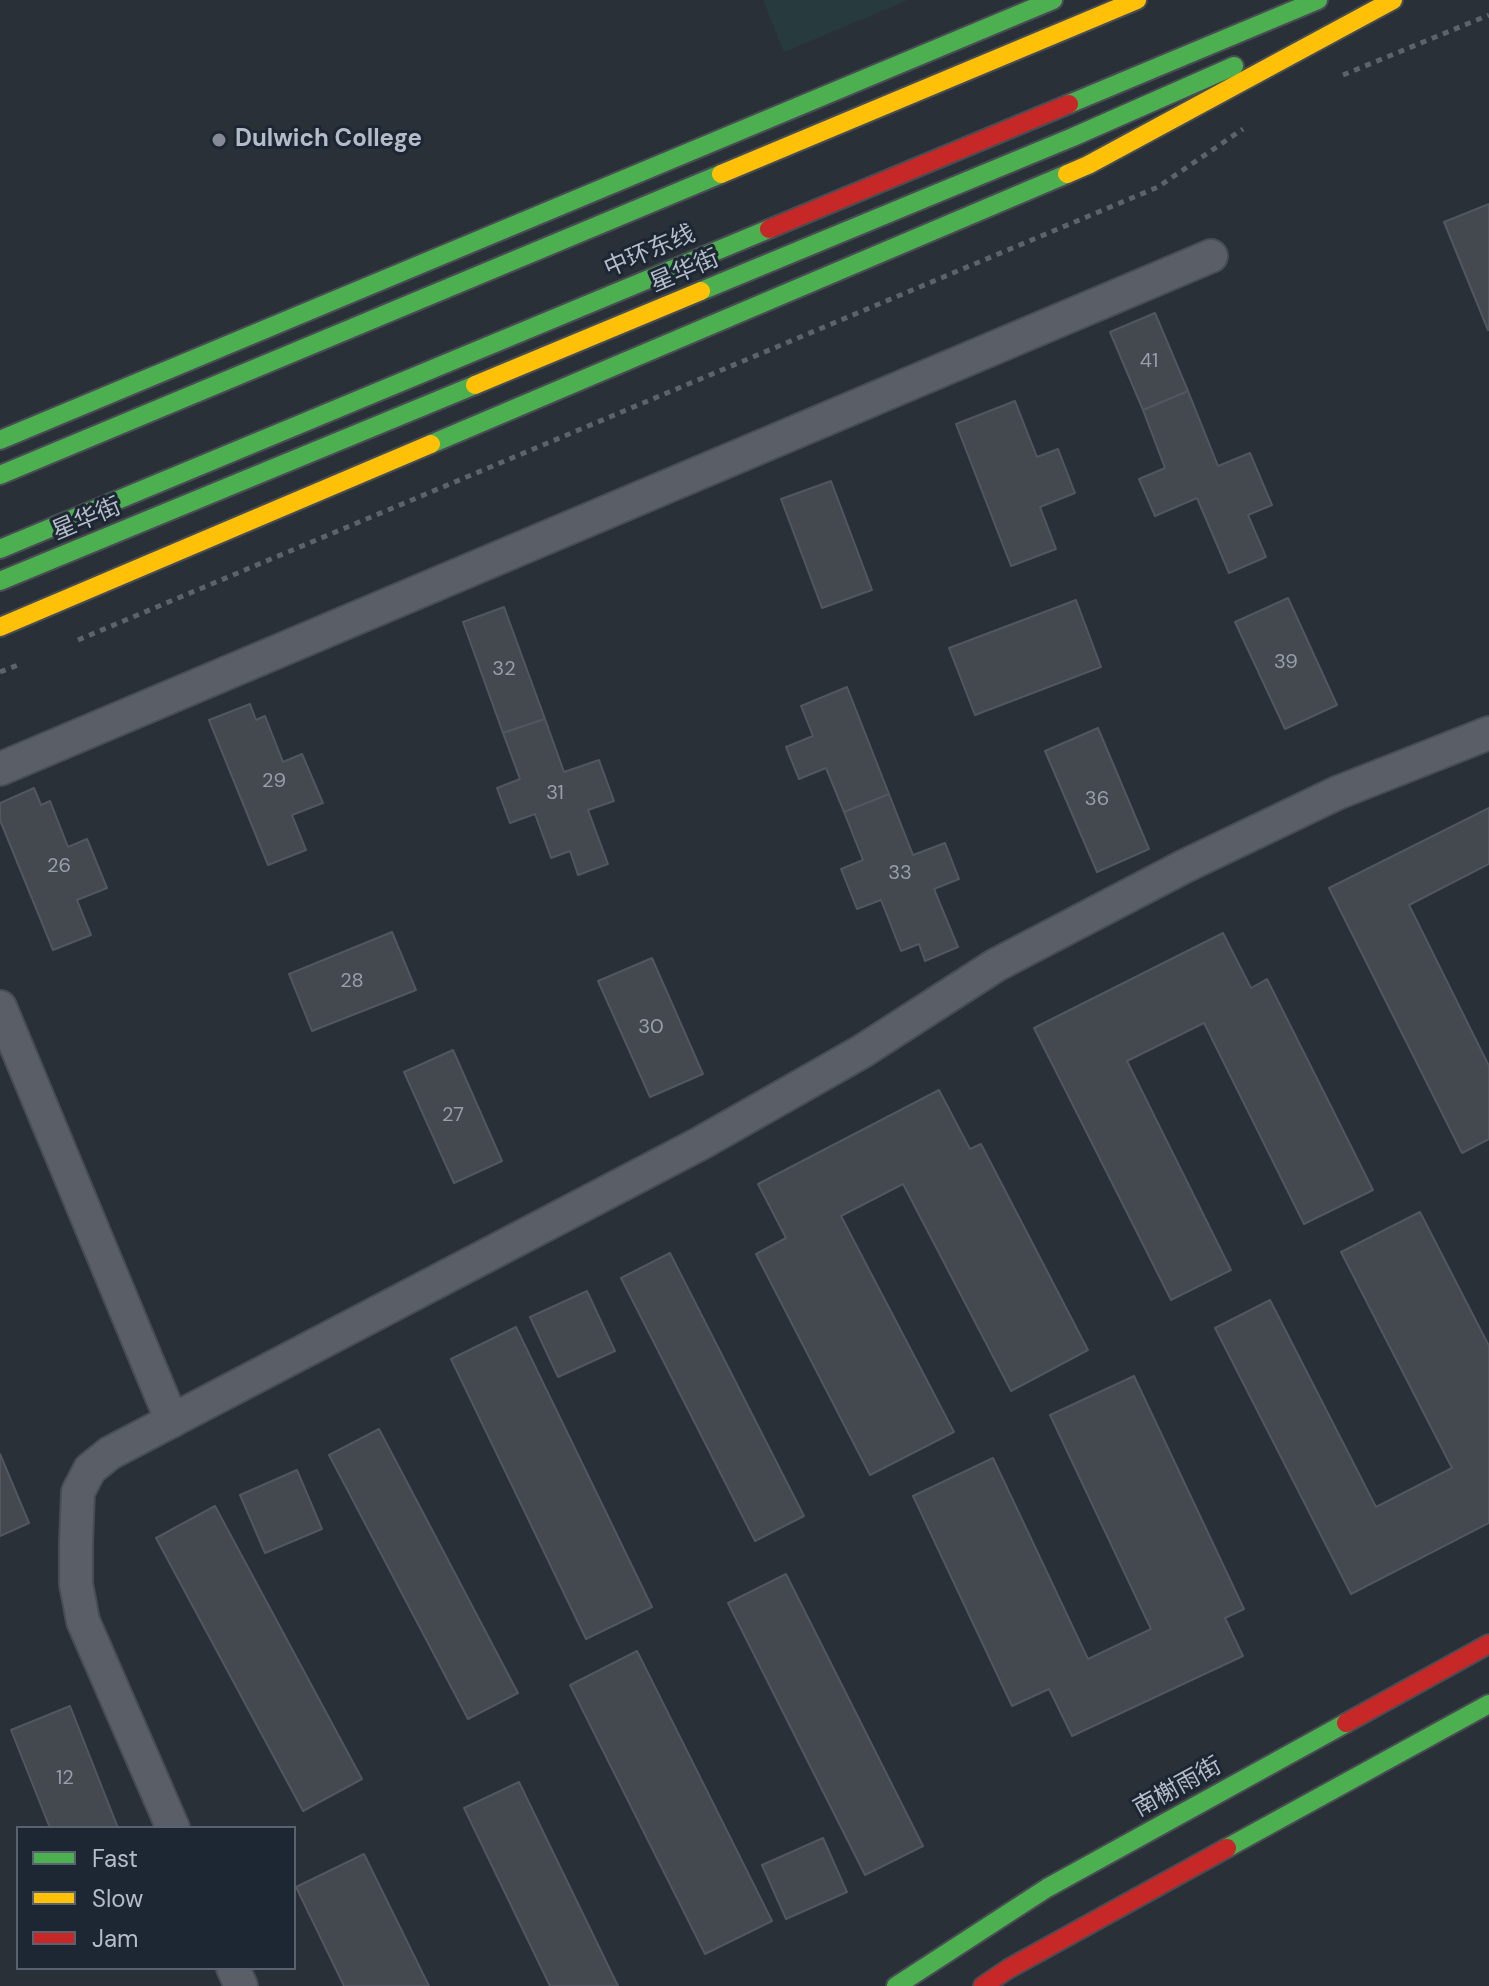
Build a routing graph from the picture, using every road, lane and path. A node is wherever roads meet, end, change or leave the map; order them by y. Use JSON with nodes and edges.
{"nodes":[{"id":1,"x":1053,"y":0,"type":"edge"},
{"id":2,"x":1137,"y":0,"type":"edge"},
{"id":3,"x":1318,"y":0,"type":"edge"},
{"id":4,"x":1386,"y":0,"type":"edge"},
{"id":5,"x":1393,"y":0,"type":"edge"},
{"id":6,"x":1211,"y":256,"type":"dead end"},
{"id":7,"x":0,"y":440,"type":"edge"},
{"id":8,"x":0,"y":475,"type":"edge"},
{"id":9,"x":0,"y":549,"type":"edge"},
{"id":10,"x":0,"y":581,"type":"edge"},
{"id":11,"x":0,"y":627,"type":"edge"},
{"id":12,"x":1489,"y":733,"type":"edge"},
{"id":13,"x":0,"y":769,"type":"edge"},
{"id":14,"x":0,"y":1007,"type":"edge"},
{"id":15,"x":172,"y":1421,"type":"junction"},
{"id":16,"x":1489,"y":1644,"type":"edge"},
{"id":17,"x":1489,"y":1704,"type":"edge"},
{"id":18,"x":172,"y":1826,"type":"edge"},
{"id":19,"x":896,"y":1986,"type":"edge"},
{"id":20,"x":983,"y":1986,"type":"edge"}],
"edges":[{"from":1,"to":7,"type":"main road"},
{"from":2,"to":8,"type":"main road","name":"中环东线"},
{"from":3,"to":9,"type":"main road","name":"中环东线"},
{"from":4,"to":10,"type":"main road","name":"星华街"},
{"from":5,"to":11,"type":"main road"},
{"from":6,"to":13,"type":"street"},
{"from":12,"to":15,"type":"street"},
{"from":14,"to":15,"type":"street"},
{"from":15,"to":18,"type":"street"},
{"from":16,"to":19,"type":"main road","name":"南榭雨街"},
{"from":17,"to":20,"type":"main road"}]}
